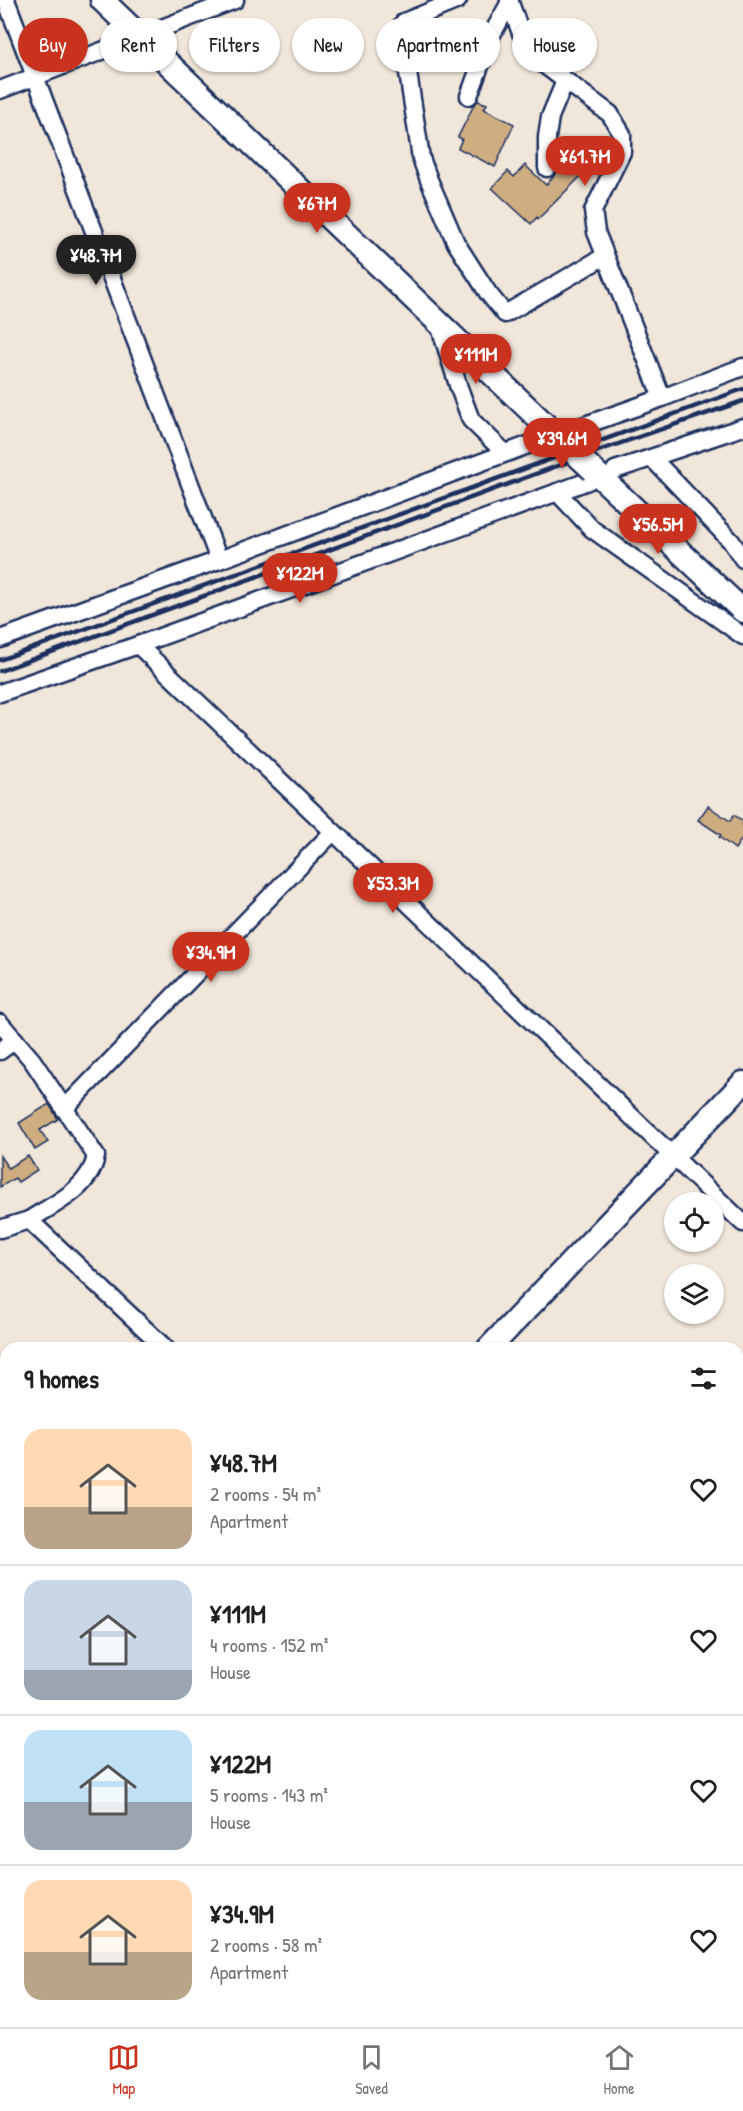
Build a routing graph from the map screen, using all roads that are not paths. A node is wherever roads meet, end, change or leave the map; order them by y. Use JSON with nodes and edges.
{"nodes":[{"id":1,"x":6,"y":0,"type":"edge"},
{"id":2,"x":102,"y":0,"type":"edge"},
{"id":3,"x":235,"y":0,"type":"edge"},
{"id":4,"x":458,"y":0,"type":"edge"},
{"id":5,"x":509,"y":1,"type":"edge"},
{"id":6,"x":122,"y":18,"type":"edge"},
{"id":7,"x":177,"y":22,"type":"edge"},
{"id":8,"x":100,"y":52,"type":"edge"},
{"id":9,"x":177,"y":71,"type":"edge"},
{"id":10,"x":35,"y":77,"type":"junction"},
{"id":11,"x":565,"y":81,"type":"junction"},
{"id":12,"x":0,"y":90,"type":"edge"},
{"id":13,"x":469,"y":96,"type":"dead end"},
{"id":14,"x":547,"y":168,"type":"dead end"},
{"id":15,"x":605,"y":256,"type":"junction"},
{"id":16,"x":438,"y":322,"type":"junction"},
{"id":17,"x":743,"y":366,"type":"edge"},
{"id":18,"x":662,"y":398,"type":"junction"},
{"id":19,"x":743,"y":427,"type":"edge"},
{"id":20,"x":558,"y":436,"type":"junction"},
{"id":21,"x":505,"y":453,"type":"junction"},
{"id":22,"x":652,"y":458,"type":"junction"},
{"id":23,"x":615,"y":470,"type":"dead end"},
{"id":24,"x":590,"y":475,"type":"junction"},
{"id":25,"x":557,"y":492,"type":"junction"},
{"id":26,"x":743,"y":559,"type":"edge"},
{"id":27,"x":219,"y":560,"type":"junction"},
{"id":28,"x":743,"y":611,"type":"edge"},
{"id":29,"x":743,"y":636,"type":"edge"},
{"id":30,"x":0,"y":639,"type":"edge"},
{"id":31,"x":138,"y":645,"type":"junction"},
{"id":32,"x":0,"y":693,"type":"edge"},
{"id":33,"x":332,"y":833,"type":"junction"},
{"id":34,"x":0,"y":1023,"type":"edge"},
{"id":35,"x":15,"y":1040,"type":"junction"},
{"id":36,"x":0,"y":1051,"type":"edge"},
{"id":37,"x":743,"y":1083,"type":"edge"},
{"id":38,"x":64,"y":1109,"type":"junction"},
{"id":39,"x":673,"y":1156,"type":"junction"},
{"id":40,"x":29,"y":1220,"type":"junction"},
{"id":41,"x":743,"y":1223,"type":"edge"},
{"id":42,"x":0,"y":1229,"type":"edge"},
{"id":43,"x":159,"y":1342,"type":"edge"},
{"id":44,"x":495,"y":1342,"type":"edge"}],
"edges":[{"from":1,"to":10,"type":"street"},
{"from":2,"to":6,"type":"street"},
{"from":3,"to":7,"type":"street"},
{"from":4,"to":15,"type":"street"},
{"from":5,"to":11,"type":"street"},
{"from":5,"to":13,"type":"street"},
{"from":8,"to":10,"type":"street"},
{"from":9,"to":16,"type":"street"},
{"from":10,"to":12,"type":"street"},
{"from":10,"to":27,"type":"street"},
{"from":11,"to":14,"type":"street"},
{"from":11,"to":15,"type":"street"},
{"from":15,"to":18,"type":"street"},
{"from":16,"to":20,"type":"street"},
{"from":16,"to":21,"type":"street"},
{"from":17,"to":18,"type":"street"},
{"from":18,"to":20,"type":"street"},
{"from":19,"to":22,"type":"street"},
{"from":20,"to":21,"type":"street"},
{"from":20,"to":24,"type":"street","bridge":true},
{"from":21,"to":27,"type":"street"},
{"from":22,"to":23,"type":"street"},
{"from":22,"to":26,"type":"street"},
{"from":24,"to":25,"type":"street"},
{"from":24,"to":28,"type":"street"},
{"from":25,"to":29,"type":"street"},
{"from":25,"to":31,"type":"street"},
{"from":27,"to":30,"type":"street"},
{"from":31,"to":32,"type":"street"},
{"from":31,"to":33,"type":"street"},
{"from":33,"to":38,"type":"street"},
{"from":33,"to":39,"type":"street"},
{"from":34,"to":35,"type":"street"},
{"from":35,"to":36,"type":"street"},
{"from":35,"to":38,"type":"street"},
{"from":37,"to":39,"type":"street"},
{"from":38,"to":40,"type":"street"},
{"from":39,"to":41,"type":"street"},
{"from":39,"to":44,"type":"street"},
{"from":40,"to":42,"type":"street"},
{"from":40,"to":43,"type":"street"}]}
